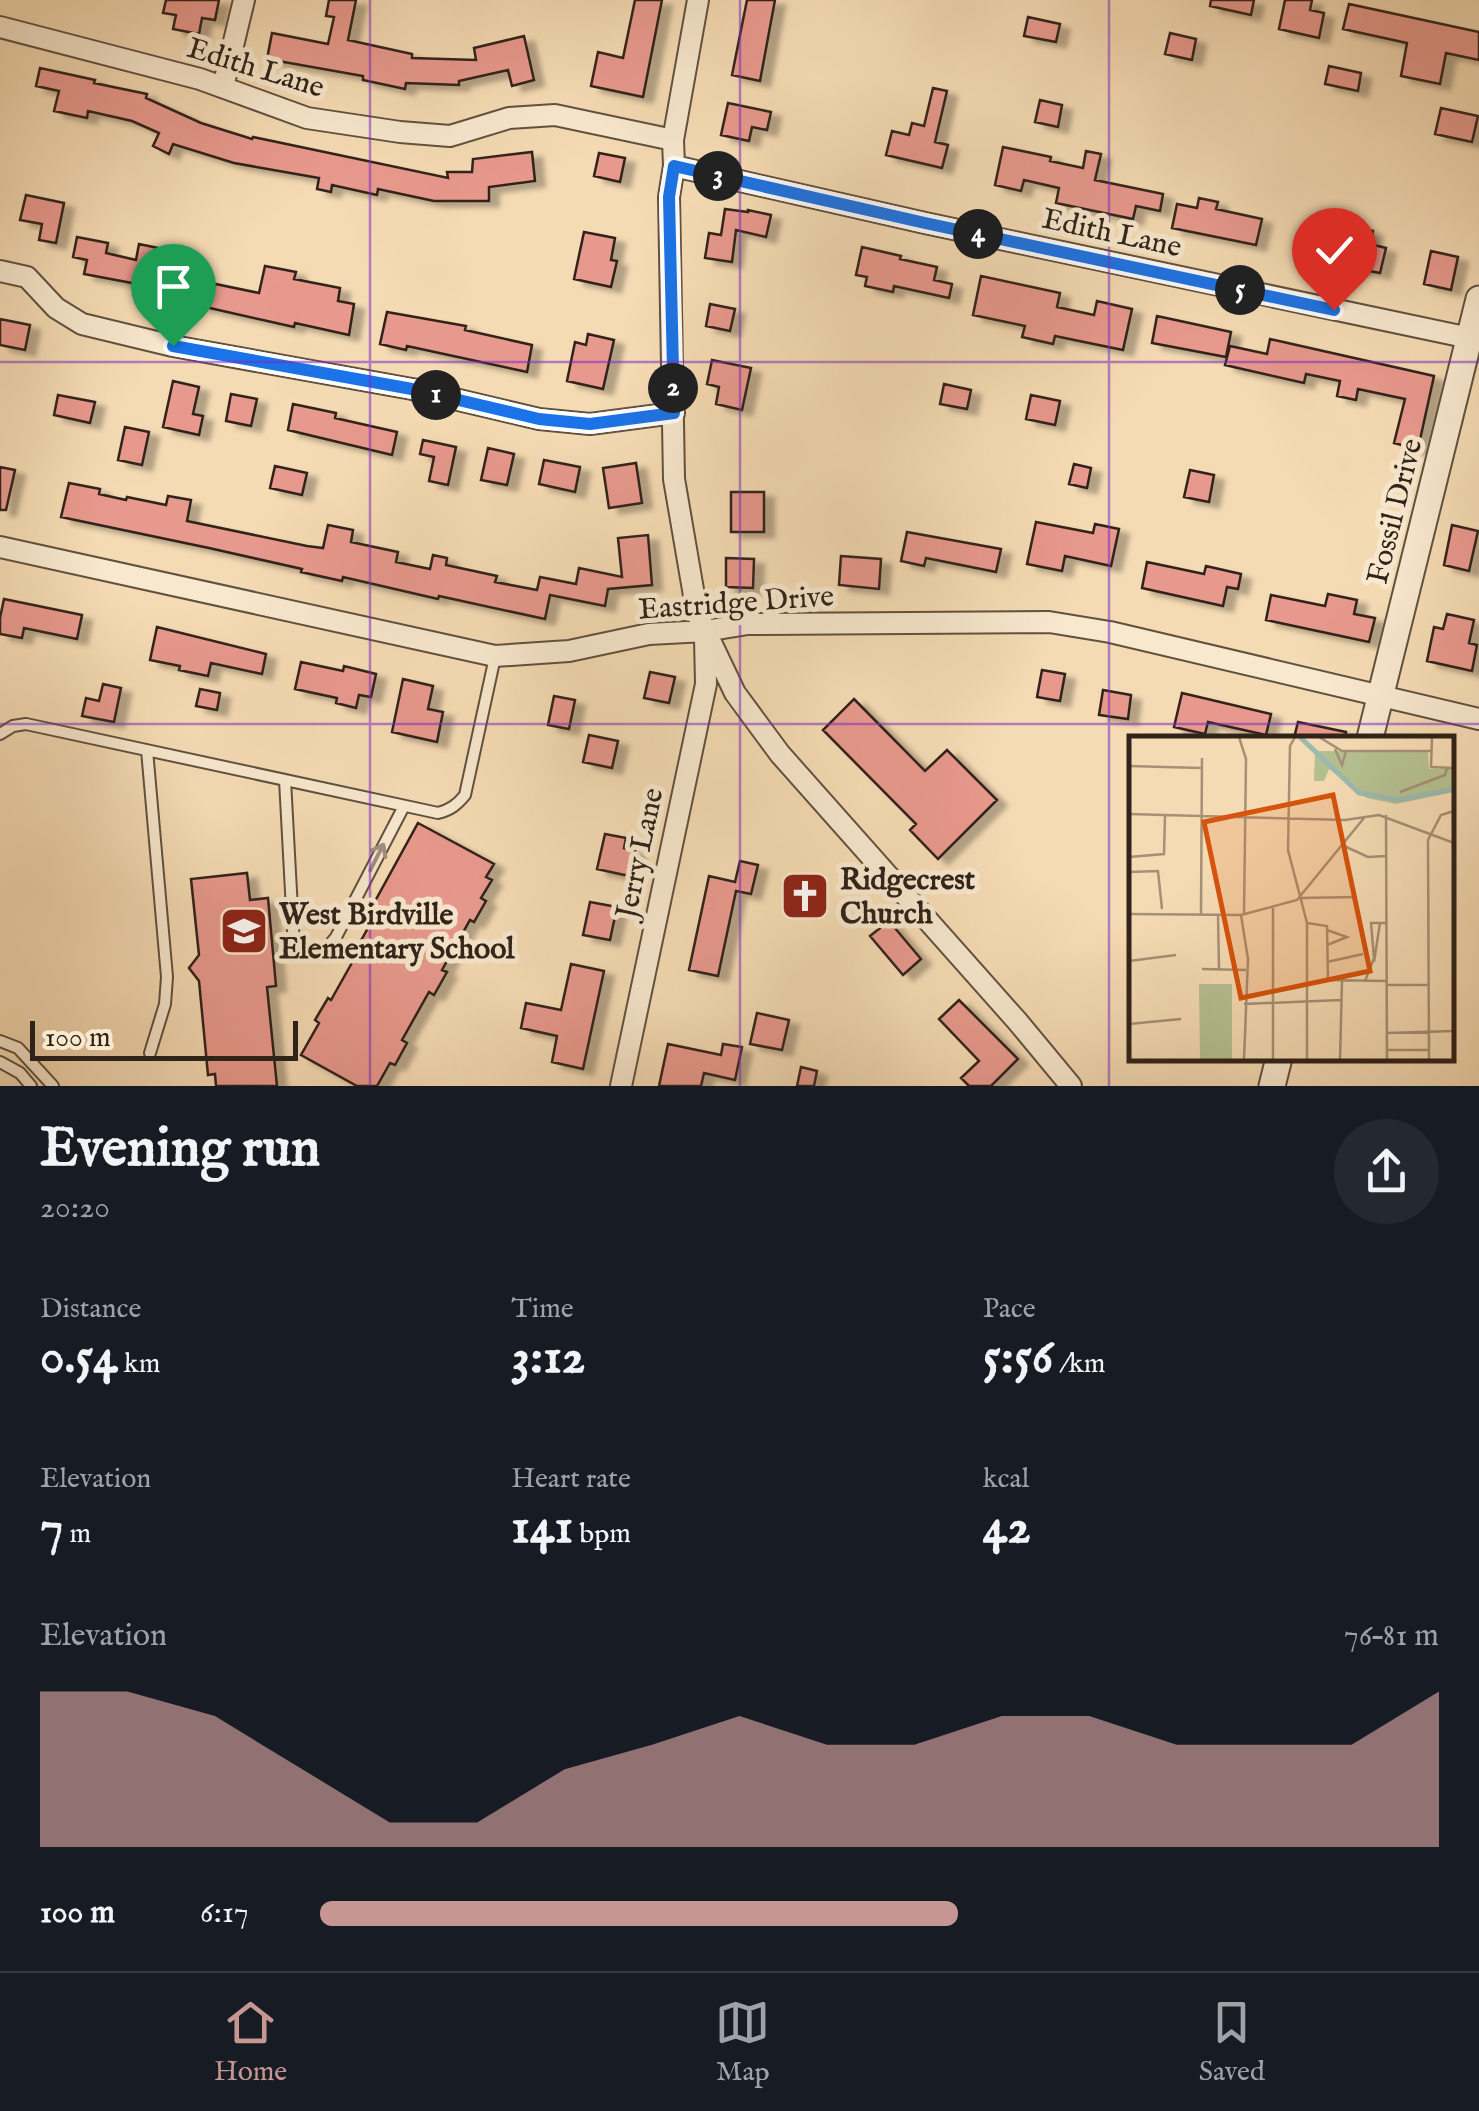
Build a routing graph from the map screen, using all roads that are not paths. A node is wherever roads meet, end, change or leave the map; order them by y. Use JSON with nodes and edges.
{"nodes":[{"id":1,"x":244,"y":0,"type":"edge"},
{"id":2,"x":698,"y":0,"type":"edge"},
{"id":3,"x":0,"y":27,"type":"edge"},
{"id":4,"x":223,"y":87,"type":"junction"},
{"id":5,"x":673,"y":140,"type":"junction"},
{"id":6,"x":674,"y":166,"type":"junction"},
{"id":7,"x":0,"y":271,"type":"edge"},
{"id":8,"x":1479,"y":298,"type":"edge"},
{"id":9,"x":1475,"y":339,"type":"edge"},
{"id":10,"x":674,"y":413,"type":"junction"},
{"id":11,"x":0,"y":548,"type":"edge"},
{"id":12,"x":705,"y":631,"type":"junction"},
{"id":13,"x":495,"y":656,"type":"junction"},
{"id":14,"x":1381,"y":696,"type":"junction"},
{"id":15,"x":1479,"y":719,"type":"edge"},
{"id":16,"x":0,"y":734,"type":"edge"},
{"id":17,"x":1371,"y":736,"type":"edge"},
{"id":18,"x":146,"y":750,"type":"junction"},
{"id":19,"x":285,"y":780,"type":"junction"},
{"id":20,"x":404,"y":806,"type":"junction"},
{"id":21,"x":0,"y":1041,"type":"edge"},
{"id":22,"x":150,"y":1053,"type":"dead end"},
{"id":23,"x":1278,"y":1061,"type":"edge"},
{"id":24,"x":0,"y":1062,"type":"edge"},
{"id":25,"x":1058,"y":1081,"type":"edge"},
{"id":26,"x":31,"y":1086,"type":"edge"},
{"id":27,"x":53,"y":1086,"type":"edge"},
{"id":28,"x":621,"y":1086,"type":"edge"},
{"id":29,"x":1272,"y":1086,"type":"edge"}],
"edges":[{"from":1,"to":4,"type":"street"},
{"from":2,"to":5,"type":"street"},
{"from":3,"to":4,"type":"street","name":"Edith Lane"},
{"from":4,"to":5,"type":"street","name":"Edith Lane"},
{"from":5,"to":6,"type":"street"},
{"from":6,"to":9,"type":"street","name":"Edith Lane"},
{"from":6,"to":10,"type":"street"},
{"from":7,"to":10,"type":"street"},
{"from":8,"to":9,"type":"street","name":"Fossil Drive"},
{"from":9,"to":14,"type":"street","name":"Fossil Drive"},
{"from":10,"to":12,"type":"street"},
{"from":11,"to":13,"type":"street","name":"Eastridge Drive"},
{"from":12,"to":13,"type":"street","name":"Eastridge Drive"},
{"from":12,"to":14,"type":"street","name":"Eastridge Drive"},
{"from":12,"to":25,"type":"street"},
{"from":12,"to":28,"type":"street","name":"Jerry Lane"},
{"from":13,"to":20,"type":"lane"},
{"from":14,"to":15,"type":"street","name":"Eastridge Drive"},
{"from":14,"to":17,"type":"street","name":"Fossil Drive"},
{"from":16,"to":18,"type":"lane"},
{"from":18,"to":19,"type":"lane"},
{"from":18,"to":22,"type":"lane"},
{"from":19,"to":20,"type":"lane"},
{"from":19,"to":20,"type":"lane","one_way":true},
{"from":21,"to":27,"type":"lane"},
{"from":23,"to":29,"type":"street"},
{"from":24,"to":26,"type":"lane"}]}
